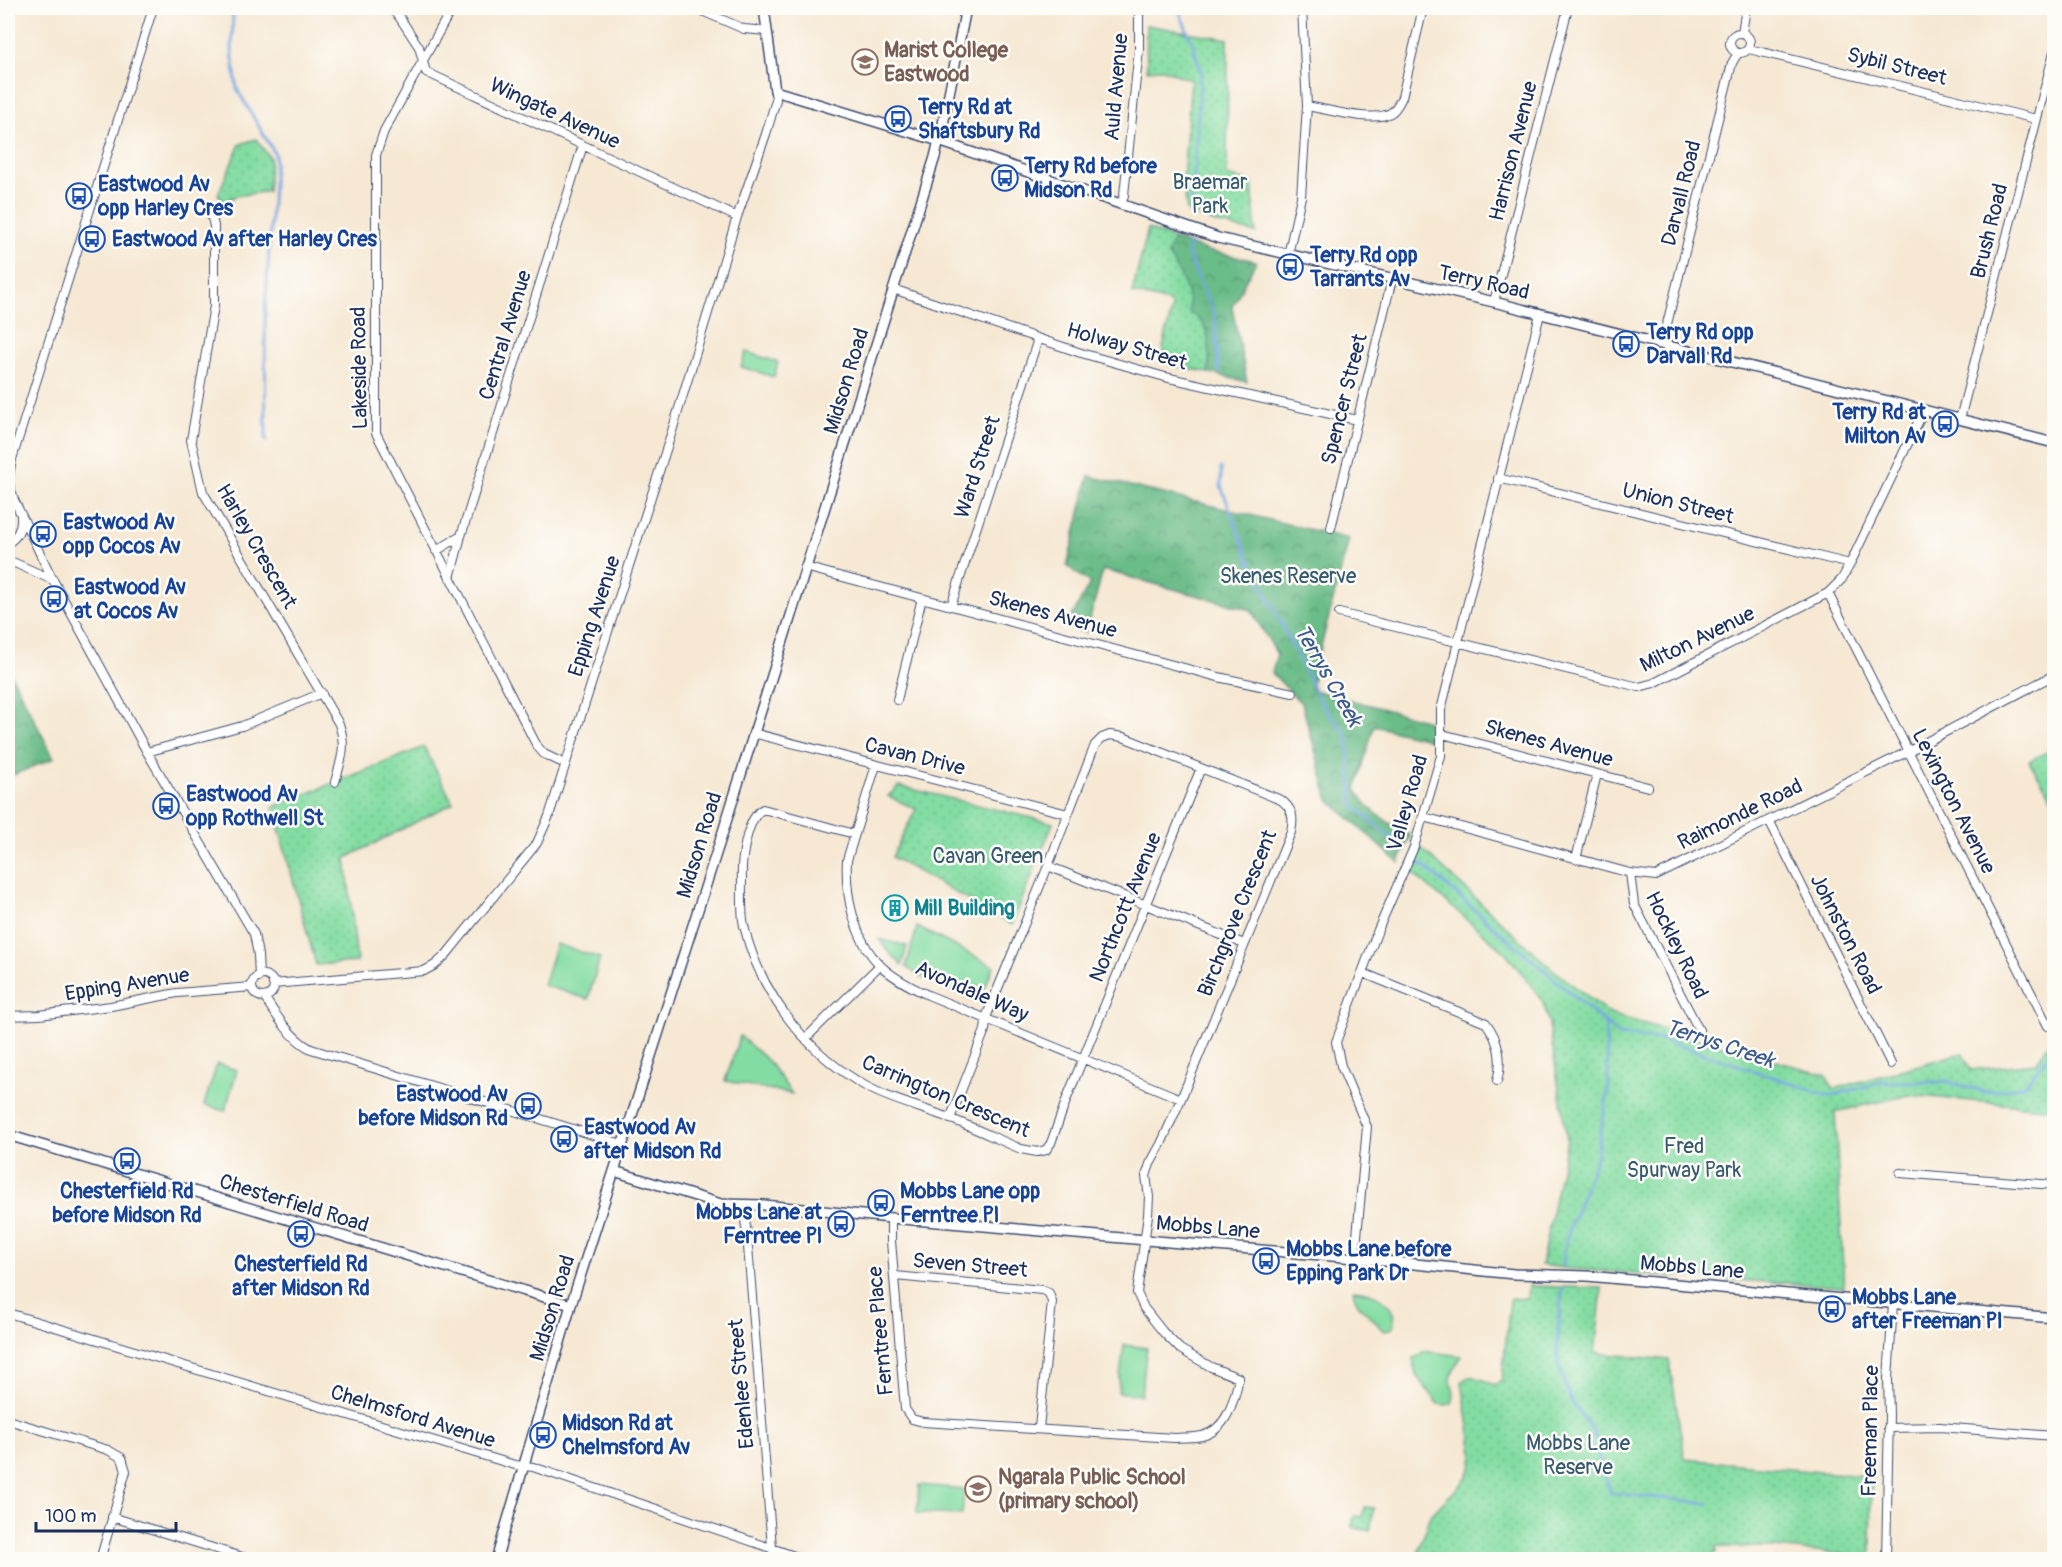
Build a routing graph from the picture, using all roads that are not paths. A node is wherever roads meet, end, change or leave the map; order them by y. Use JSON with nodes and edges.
{"nodes":[{"id":1,"x":153,"y":8,"type":"edge"},
{"id":2,"x":391,"y":8,"type":"edge"},
{"id":3,"x":452,"y":8,"type":"edge"},
{"id":4,"x":695,"y":8,"type":"edge"},
{"id":5,"x":764,"y":8,"type":"edge"},
{"id":6,"x":966,"y":8,"type":"edge"},
{"id":7,"x":1139,"y":8,"type":"edge"},
{"id":8,"x":1302,"y":8,"type":"edge"},
{"id":9,"x":1423,"y":8,"type":"edge"},
{"id":10,"x":1568,"y":8,"type":"edge"},
{"id":11,"x":1746,"y":8,"type":"edge"},
{"id":12,"x":767,"y":31,"type":"junction"},
{"id":13,"x":1742,"y":33,"type":"junction"},
{"id":14,"x":1749,"y":49,"type":"junction"},
{"id":15,"x":2055,"y":52,"type":"edge"},
{"id":16,"x":1738,"y":53,"type":"junction"},
{"id":17,"x":422,"y":59,"type":"junction"},
{"id":18,"x":775,"y":91,"type":"junction"},
{"id":19,"x":1307,"y":106,"type":"junction"},
{"id":20,"x":2036,"y":119,"type":"junction"},
{"id":21,"x":939,"y":141,"type":"junction"},
{"id":22,"x":583,"y":146,"type":"junction"},
{"id":23,"x":1121,"y":205,"type":"junction"},
{"id":24,"x":209,"y":206,"type":"dead end"},
{"id":25,"x":737,"y":217,"type":"junction"},
{"id":26,"x":1288,"y":255,"type":"junction"},
{"id":27,"x":1392,"y":279,"type":"junction"},
{"id":28,"x":893,"y":289,"type":"junction"},
{"id":29,"x":1494,"y":302,"type":"junction"},
{"id":30,"x":1540,"y":314,"type":"junction"},
{"id":31,"x":1038,"y":339,"type":"junction"},
{"id":32,"x":1662,"y":344,"type":"junction"},
{"id":33,"x":1924,"y":410,"type":"junction"},
{"id":34,"x":1960,"y":419,"type":"junction"},
{"id":35,"x":1357,"y":420,"type":"junction"},
{"id":36,"x":2055,"y":443,"type":"edge"},
{"id":37,"x":1498,"y":478,"type":"junction"},
{"id":38,"x":20,"y":512,"type":"junction"},
{"id":39,"x":1331,"y":528,"type":"dead end"},
{"id":40,"x":461,"y":536,"type":"junction"},
{"id":41,"x":8,"y":543,"type":"edge"},
{"id":42,"x":436,"y":551,"type":"junction"},
{"id":43,"x":8,"y":560,"type":"edge"},
{"id":44,"x":1850,"y":564,"type":"junction"},
{"id":45,"x":805,"y":567,"type":"junction"},
{"id":46,"x":450,"y":578,"type":"junction"},
{"id":47,"x":52,"y":580,"type":"junction"},
{"id":48,"x":1828,"y":593,"type":"junction"},
{"id":49,"x":922,"y":598,"type":"junction"},
{"id":50,"x":951,"y":606,"type":"junction"},
{"id":51,"x":1339,"y":613,"type":"dead end"},
{"id":52,"x":1459,"y":642,"type":"junction"},
{"id":53,"x":2055,"y":675,"type":"edge"},
{"id":54,"x":322,"y":693,"type":"junction"},
{"id":55,"x":1293,"y":693,"type":"dead end"},
{"id":56,"x":897,"y":700,"type":"dead end"},
{"id":57,"x":753,"y":734,"type":"junction"},
{"id":58,"x":1442,"y":734,"type":"junction"},
{"id":59,"x":1909,"y":751,"type":"junction"},
{"id":60,"x":147,"y":752,"type":"junction"},
{"id":61,"x":565,"y":764,"type":"junction"},
{"id":62,"x":876,"y":765,"type":"junction"},
{"id":63,"x":1201,"y":768,"type":"junction"},
{"id":64,"x":1597,"y":774,"type":"junction"},
{"id":65,"x":335,"y":782,"type":"dead end"},
{"id":66,"x":1648,"y":787,"type":"dead end"},
{"id":67,"x":1068,"y":814,"type":"junction"},
{"id":68,"x":1424,"y":817,"type":"junction"},
{"id":69,"x":1769,"y":820,"type":"junction"},
{"id":70,"x":854,"y":834,"type":"junction"},
{"id":71,"x":1576,"y":858,"type":"junction"},
{"id":72,"x":1048,"y":866,"type":"junction"},
{"id":73,"x":1630,"y":873,"type":"junction"},
{"id":74,"x":1146,"y":905,"type":"junction"},
{"id":75,"x":1244,"y":944,"type":"junction"},
{"id":76,"x":880,"y":965,"type":"junction"},
{"id":77,"x":1363,"y":973,"type":"junction"},
{"id":78,"x":259,"y":976,"type":"junction"},
{"id":79,"x":273,"y":984,"type":"junction"},
{"id":80,"x":252,"y":987,"type":"junction"},
{"id":81,"x":264,"y":997,"type":"junction"},
{"id":82,"x":8,"y":1016,"type":"edge"},
{"id":83,"x":986,"y":1019,"type":"junction"},
{"id":84,"x":2048,"y":1026,"type":"dead end"},
{"id":85,"x":1699,"y":1030,"type":"dead end"},
{"id":86,"x":805,"y":1040,"type":"junction"},
{"id":87,"x":1083,"y":1059,"type":"junction"},
{"id":88,"x":1891,"y":1064,"type":"dead end"},
{"id":89,"x":1497,"y":1081,"type":"dead end"},
{"id":90,"x":1181,"y":1099,"type":"junction"},
{"id":91,"x":950,"y":1119,"type":"junction"},
{"id":92,"x":8,"y":1135,"type":"edge"},
{"id":93,"x":622,"y":1144,"type":"junction"},
{"id":94,"x":614,"y":1172,"type":"junction"},
{"id":95,"x":1900,"y":1173,"type":"dead end"},
{"id":96,"x":2055,"y":1185,"type":"edge"},
{"id":97,"x":742,"y":1205,"type":"junction"},
{"id":98,"x":891,"y":1218,"type":"junction"},
{"id":99,"x":1145,"y":1239,"type":"junction"},
{"id":100,"x":1356,"y":1258,"type":"junction"},
{"id":101,"x":895,"y":1276,"type":"junction"},
{"id":102,"x":1893,"y":1304,"type":"junction"},
{"id":103,"x":571,"y":1305,"type":"junction"},
{"id":104,"x":8,"y":1313,"type":"edge"},
{"id":105,"x":2055,"y":1318,"type":"edge"},
{"id":106,"x":8,"y":1420,"type":"edge"},
{"id":107,"x":1039,"y":1428,"type":"junction"},
{"id":108,"x":1888,"y":1428,"type":"junction"},
{"id":109,"x":2055,"y":1436,"type":"edge"},
{"id":110,"x":523,"y":1466,"type":"junction"},
{"id":111,"x":112,"y":1517,"type":"junction"},
{"id":112,"x":773,"y":1548,"type":"junction"},
{"id":113,"x":232,"y":1557,"type":"edge"},
{"id":114,"x":100,"y":1560,"type":"edge"},
{"id":115,"x":252,"y":1560,"type":"edge"},
{"id":116,"x":496,"y":1560,"type":"edge"},
{"id":117,"x":773,"y":1560,"type":"edge"},
{"id":118,"x":806,"y":1560,"type":"edge"},
{"id":119,"x":1886,"y":1560,"type":"edge"}],
"edges":[{"from":1,"to":38,"type":"street"},
{"from":2,"to":17,"type":"street","name":"Wingate Avenue"},
{"from":3,"to":17,"type":"street","name":"Lakeside Road"},
{"from":4,"to":12,"type":"street"},
{"from":5,"to":12,"type":"street"},
{"from":6,"to":21,"type":"street","name":"Midson Road"},
{"from":7,"to":23,"type":"street","name":"Auld Avenue"},
{"from":8,"to":19,"type":"street"},
{"from":9,"to":19,"type":"street"},
{"from":10,"to":29,"type":"street","name":"Harrison Avenue"},
{"from":11,"to":13,"type":"street"},
{"from":12,"to":18,"type":"street"},
{"from":13,"to":14,"type":"street"},
{"from":13,"to":16,"type":"street"},
{"from":14,"to":16,"type":"street"},
{"from":14,"to":20,"type":"street","name":"Sybil Street"},
{"from":15,"to":20,"type":"street","name":"Brush Road"},
{"from":16,"to":32,"type":"street","name":"Darvall Road"},
{"from":17,"to":22,"type":"street","name":"Wingate Avenue"},
{"from":17,"to":42,"type":"street","name":"Lakeside Road"},
{"from":18,"to":21,"type":"street","name":"Terry Road"},
{"from":18,"to":25,"type":"street","name":"Epping Avenue"},
{"from":19,"to":26,"type":"street"},
{"from":20,"to":34,"type":"street","name":"Brush Road"},
{"from":21,"to":23,"type":"street","name":"Terry Road"},
{"from":21,"to":28,"type":"street","name":"Midson Road"},
{"from":22,"to":25,"type":"street","name":"Wingate Avenue"},
{"from":22,"to":40,"type":"street","name":"Central Avenue"},
{"from":23,"to":26,"type":"street","name":"Terry Road"},
{"from":24,"to":54,"type":"street","name":"Harley Crescent"},
{"from":25,"to":61,"type":"street","name":"Epping Avenue"},
{"from":26,"to":27,"type":"street","name":"Terry Road"},
{"from":27,"to":29,"type":"street","name":"Terry Road"},
{"from":27,"to":35,"type":"street","name":"Spencer Street"},
{"from":28,"to":31,"type":"street","name":"Holway Street"},
{"from":28,"to":45,"type":"street","name":"Midson Road"},
{"from":29,"to":30,"type":"street","name":"Terry Road"},
{"from":30,"to":32,"type":"street","name":"Terry Road"},
{"from":30,"to":37,"type":"street","name":"Valley Road"},
{"from":31,"to":35,"type":"street","name":"Holway Street"},
{"from":31,"to":50,"type":"street","name":"Ward Street"},
{"from":32,"to":33,"type":"street","name":"Terry Road"},
{"from":33,"to":34,"type":"street","name":"Terry Road"},
{"from":33,"to":44,"type":"street","name":"Milton Avenue"},
{"from":34,"to":36,"type":"street","name":"Terry Road"},
{"from":35,"to":39,"type":"street","name":"Spencer Street"},
{"from":37,"to":44,"type":"street","name":"Union Street"},
{"from":37,"to":52,"type":"street","name":"Valley Road"},
{"from":38,"to":41,"type":"street"},
{"from":38,"to":47,"type":"street"},
{"from":40,"to":42,"type":"street"},
{"from":40,"to":46,"type":"street","name":"Central Avenue"},
{"from":42,"to":46,"type":"street","name":"Lakeside Road"},
{"from":43,"to":47,"type":"street"},
{"from":44,"to":48,"type":"street","name":"Milton Avenue"},
{"from":45,"to":49,"type":"street","name":"Skenes Avenue"},
{"from":45,"to":57,"type":"street","name":"Midson Road"},
{"from":46,"to":61,"type":"street","name":"Lakeside Road"},
{"from":47,"to":60,"type":"street"},
{"from":48,"to":52,"type":"street","name":"Milton Avenue"},
{"from":48,"to":59,"type":"street","name":"Lexington Avenue"},
{"from":49,"to":50,"type":"street","name":"Skenes Avenue"},
{"from":49,"to":56,"type":"street"},
{"from":50,"to":55,"type":"street","name":"Skenes Avenue"},
{"from":51,"to":52,"type":"street","name":"Milton Avenue"},
{"from":52,"to":58,"type":"street","name":"Valley Road"},
{"from":53,"to":59,"type":"street","name":"Raimonde Road"},
{"from":54,"to":60,"type":"street"},
{"from":54,"to":65,"type":"street","name":"Harley Crescent"},
{"from":57,"to":62,"type":"street","name":"Cavan Drive"},
{"from":57,"to":93,"type":"street","name":"Midson Road"},
{"from":58,"to":64,"type":"street","name":"Skenes Avenue"},
{"from":58,"to":68,"type":"street","name":"Valley Road"},
{"from":59,"to":69,"type":"street","name":"Raimonde Road"},
{"from":59,"to":84,"type":"street","name":"Lexington Avenue"},
{"from":60,"to":78,"type":"street"},
{"from":61,"to":79,"type":"street","name":"Epping Avenue"},
{"from":62,"to":67,"type":"street","name":"Cavan Drive"},
{"from":62,"to":70,"type":"street","name":"Avondale Way"},
{"from":63,"to":67,"type":"street","name":"Birchgrove Crescent"},
{"from":63,"to":74,"type":"street","name":"Northcott Avenue"},
{"from":63,"to":75,"type":"street","name":"Birchgrove Crescent"},
{"from":64,"to":66,"type":"street","name":"Skenes Avenue"},
{"from":64,"to":71,"type":"street"},
{"from":67,"to":72,"type":"street","name":"Birchgrove Crescent"},
{"from":68,"to":71,"type":"street","name":"Raimonde Road"},
{"from":68,"to":77,"type":"street","name":"Valley Road"},
{"from":69,"to":73,"type":"street","name":"Raimonde Road"},
{"from":69,"to":88,"type":"street","name":"Johnston Road"},
{"from":70,"to":76,"type":"street","name":"Avondale Way"},
{"from":70,"to":86,"type":"street","name":"Carrington Crescent"},
{"from":71,"to":73,"type":"street","name":"Raimonde Road"},
{"from":72,"to":74,"type":"street"},
{"from":72,"to":83,"type":"street","name":"Birchgrove Crescent"},
{"from":73,"to":85,"type":"street","name":"Hockley Road"},
{"from":74,"to":75,"type":"street"},
{"from":74,"to":87,"type":"street","name":"Northcott Avenue"},
{"from":75,"to":90,"type":"street","name":"Birchgrove Crescent"},
{"from":76,"to":83,"type":"street","name":"Avondale Way"},
{"from":76,"to":86,"type":"street"},
{"from":77,"to":89,"type":"street"},
{"from":77,"to":100,"type":"street","name":"Valley Road"},
{"from":78,"to":79,"type":"street"},
{"from":78,"to":80,"type":"street"},
{"from":79,"to":81,"type":"street"},
{"from":80,"to":81,"type":"street"},
{"from":80,"to":82,"type":"street","name":"Epping Avenue"},
{"from":81,"to":93,"type":"street"},
{"from":83,"to":87,"type":"street","name":"Avondale Way"},
{"from":83,"to":91,"type":"street","name":"Birchgrove Crescent"},
{"from":86,"to":91,"type":"street","name":"Carrington Crescent"},
{"from":87,"to":90,"type":"street","name":"Avondale Way"},
{"from":87,"to":91,"type":"street","name":"Carrington Crescent"},
{"from":90,"to":99,"type":"street","name":"Birchgrove Crescent"},
{"from":92,"to":103,"type":"street","name":"Chesterfield Road"},
{"from":93,"to":94,"type":"street","name":"Midson Road"},
{"from":94,"to":97,"type":"street","name":"Mobbs Lane"},
{"from":94,"to":103,"type":"street","name":"Midson Road"},
{"from":95,"to":96,"type":"street"},
{"from":97,"to":98,"type":"street","name":"Mobbs Lane"},
{"from":97,"to":112,"type":"street","name":"Edenlee Street"},
{"from":98,"to":99,"type":"street","name":"Mobbs Lane"},
{"from":98,"to":101,"type":"street","name":"Ferntree Place"},
{"from":99,"to":100,"type":"street","name":"Mobbs Lane"},
{"from":99,"to":107,"type":"street","name":"Birchgrove Crescent"},
{"from":100,"to":102,"type":"street","name":"Mobbs Lane"},
{"from":101,"to":107,"type":"street","name":"Ferntree Place"},
{"from":101,"to":107,"type":"street","name":"Seven Street"},
{"from":102,"to":105,"type":"street","name":"Mobbs Lane"},
{"from":102,"to":108,"type":"street","name":"Freeman Place"},
{"from":103,"to":110,"type":"street","name":"Midson Road"},
{"from":104,"to":110,"type":"street","name":"Chelmsford Avenue"},
{"from":106,"to":111,"type":"street"},
{"from":108,"to":109,"type":"street"},
{"from":108,"to":119,"type":"street","name":"Freeman Place"},
{"from":110,"to":112,"type":"street","name":"Chelmsford Avenue"},
{"from":110,"to":116,"type":"street","name":"Midson Road"},
{"from":111,"to":113,"type":"street"},
{"from":111,"to":114,"type":"street"},
{"from":112,"to":117,"type":"street","name":"Edenlee Street"},
{"from":112,"to":118,"type":"street","name":"Chelmsford Avenue"},
{"from":113,"to":115,"type":"street"}]}
